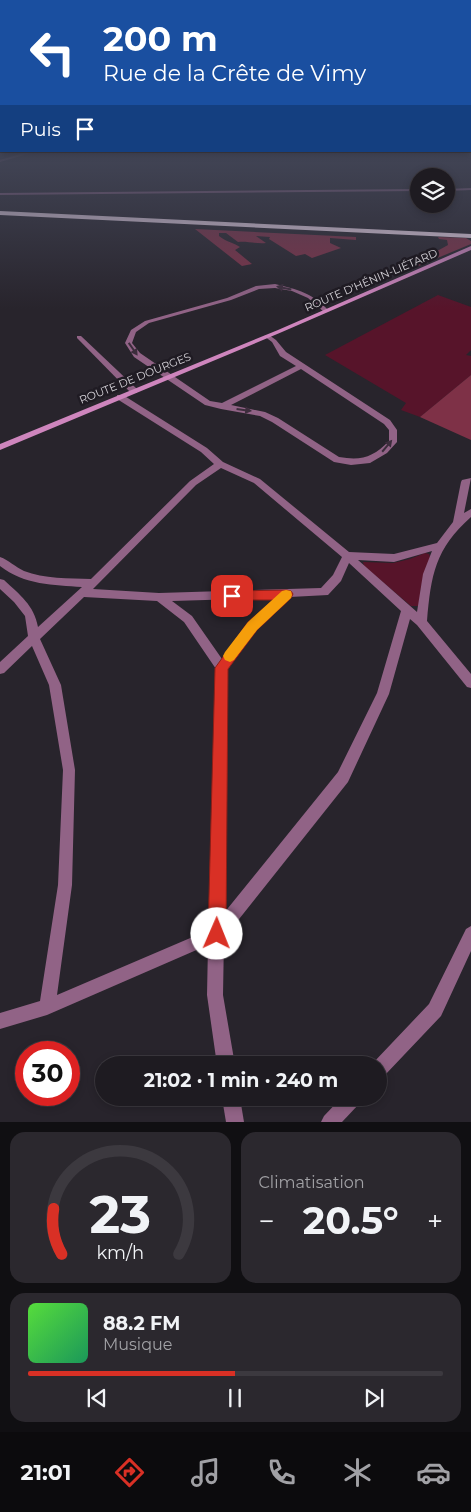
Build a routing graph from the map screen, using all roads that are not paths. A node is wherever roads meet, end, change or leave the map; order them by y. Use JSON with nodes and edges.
{"nodes":[{"id":1,"x":0,"y":213,"type":"edge"},
{"id":2,"x":471,"y":232,"type":"edge"},
{"id":3,"x":471,"y":236,"type":"edge"},
{"id":4,"x":471,"y":248,"type":"edge"},
{"id":5,"x":326,"y":311,"type":"junction"},
{"id":6,"x":280,"y":331,"type":"joint"},
{"id":7,"x":267,"y":336,"type":"junction"},
{"id":8,"x":79,"y":337,"type":"dead end"},
{"id":9,"x":301,"y":366,"type":"junction"},
{"id":10,"x":170,"y":376,"type":"junction"},
{"id":11,"x":134,"y":391,"type":"junction"},
{"id":12,"x":120,"y":397,"type":"junction"},
{"id":13,"x":221,"y":407,"type":"junction"},
{"id":14,"x":1,"y":446,"type":"edge"},
{"id":15,"x":220,"y":464,"type":"junction"},
{"id":16,"x":471,"y":481,"type":"edge"},
{"id":17,"x":471,"y":512,"type":"edge"},
{"id":18,"x":458,"y":522,"type":"junction"},
{"id":19,"x":438,"y":546,"type":"junction"},
{"id":20,"x":347,"y":556,"type":"junction"},
{"id":21,"x":0,"y":561,"type":"edge"},
{"id":22,"x":93,"y":582,"type":"junction"},
{"id":23,"x":0,"y":583,"type":"edge"},
{"id":24,"x":82,"y":593,"type":"junction"},
{"id":25,"x":287,"y":594,"type":"junction"},
{"id":26,"x":159,"y":597,"type":"junction"},
{"id":27,"x":407,"y":610,"type":"junction"},
{"id":28,"x":421,"y":622,"type":"junction"},
{"id":29,"x":34,"y":638,"type":"junction"},
{"id":30,"x":222,"y":668,"type":"junction"},
{"id":31,"x":0,"y":670,"type":"edge"},
{"id":32,"x":471,"y":683,"type":"edge"},
{"id":33,"x":217,"y":934,"type":"junction"},
{"id":34,"x":471,"y":934,"type":"edge"},
{"id":35,"x":47,"y":1007,"type":"junction"},
{"id":36,"x":0,"y":1021,"type":"edge"},
{"id":37,"x":225,"y":1056,"type":"edge"},
{"id":38,"x":387,"y":1061,"type":"edge"},
{"id":39,"x":232,"y":1106,"type":"edge"},
{"id":40,"x":345,"y":1106,"type":"edge"},
{"id":41,"x":234,"y":1122,"type":"edge"},
{"id":42,"x":330,"y":1122,"type":"edge"}],
"edges":[{"from":1,"to":2,"type":"highway"},
{"from":1,"to":3,"type":"highway"},
{"from":4,"to":5,"type":"main road","name":"ROUTE D'HÉNIN-LIÉTARD"},
{"from":5,"to":6,"type":"main road","name":"ROUTE D'HÉNIN-LIÉTARD"},
{"from":5,"to":10,"type":"street","one_way":true},
{"from":6,"to":7,"type":"main road","name":"ROUTE DE DOURGES"},
{"from":7,"to":9,"type":"street"},
{"from":7,"to":10,"type":"main road","name":"ROUTE DE DOURGES"},
{"from":8,"to":11,"type":"street"},
{"from":9,"to":13,"type":"street"},
{"from":13,"to":9,"type":"street","one_way":true},
{"from":10,"to":11,"type":"main road","name":"ROUTE DE DOURGES"},
{"from":10,"to":13,"type":"street"},
{"from":11,"to":12,"type":"main road","name":"ROUTE DE DOURGES"},
{"from":12,"to":14,"type":"main road","name":"ROUTE DE DOURGES"},
{"from":12,"to":15,"type":"street"},
{"from":15,"to":20,"type":"street"},
{"from":15,"to":22,"type":"street"},
{"from":16,"to":18,"type":"street"},
{"from":17,"to":18,"type":"street"},
{"from":18,"to":19,"type":"street"},
{"from":19,"to":20,"type":"street"},
{"from":19,"to":28,"type":"street"},
{"from":20,"to":25,"type":"street"},
{"from":20,"to":27,"type":"street"},
{"from":21,"to":22,"type":"street"},
{"from":22,"to":24,"type":"street"},
{"from":23,"to":29,"type":"street"},
{"from":24,"to":26,"type":"street"},
{"from":24,"to":29,"type":"street"},
{"from":25,"to":26,"type":"street"},
{"from":25,"to":30,"type":"street"},
{"from":26,"to":30,"type":"street"},
{"from":27,"to":28,"type":"street"},
{"from":27,"to":33,"type":"street"},
{"from":28,"to":32,"type":"street"},
{"from":29,"to":31,"type":"street"},
{"from":29,"to":35,"type":"street"},
{"from":30,"to":33,"type":"street"},
{"from":33,"to":35,"type":"street"},
{"from":33,"to":37,"type":"street"},
{"from":34,"to":38,"type":"street"},
{"from":35,"to":36,"type":"street"},
{"from":39,"to":41,"type":"street"},
{"from":40,"to":42,"type":"street"}]}
